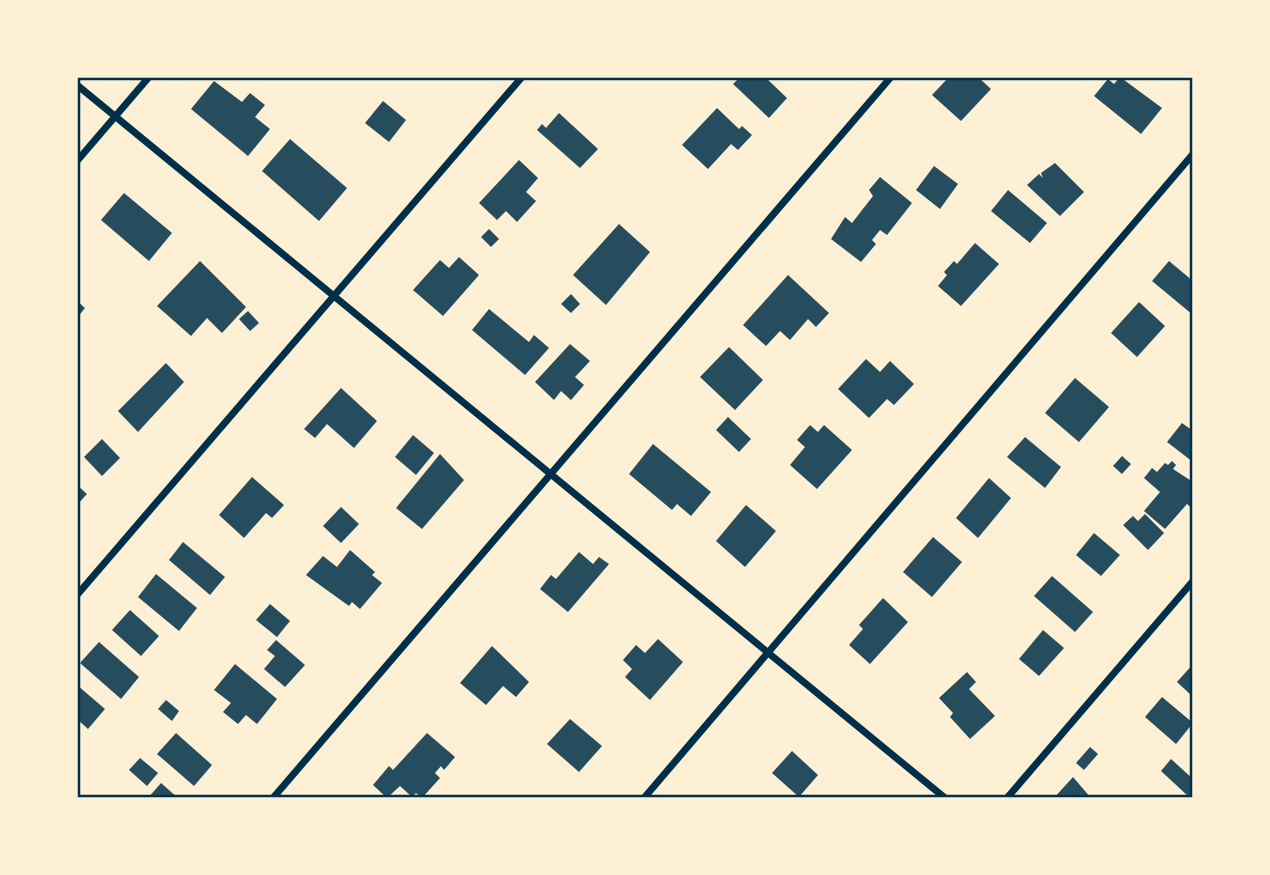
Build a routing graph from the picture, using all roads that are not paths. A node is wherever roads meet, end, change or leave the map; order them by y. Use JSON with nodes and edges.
{"nodes":[{"id":1,"x":149,"y":77,"type":"edge"},
{"id":2,"x":522,"y":77,"type":"edge"},
{"id":3,"x":891,"y":77,"type":"edge"},
{"id":4,"x":77,"y":85,"type":"edge"},
{"id":5,"x":116,"y":116,"type":"junction"},
{"id":6,"x":1193,"y":154,"type":"edge"},
{"id":7,"x":77,"y":162,"type":"edge"},
{"id":8,"x":336,"y":296,"type":"junction"},
{"id":9,"x":550,"y":475,"type":"junction"},
{"id":10,"x":1193,"y":581,"type":"edge"},
{"id":11,"x":77,"y":595,"type":"edge"},
{"id":12,"x":767,"y":654,"type":"junction"},
{"id":13,"x":273,"y":798,"type":"edge"},
{"id":14,"x":644,"y":798,"type":"edge"},
{"id":15,"x":946,"y":798,"type":"edge"},
{"id":16,"x":1007,"y":798,"type":"edge"}],
"edges":[{"from":1,"to":5,"type":"street"},
{"from":2,"to":8,"type":"street"},
{"from":3,"to":9,"type":"street"},
{"from":4,"to":5,"type":"street"},
{"from":5,"to":7,"type":"street"},
{"from":5,"to":8,"type":"street"},
{"from":6,"to":12,"type":"street"},
{"from":8,"to":9,"type":"street"},
{"from":8,"to":11,"type":"street"},
{"from":9,"to":12,"type":"street"},
{"from":9,"to":13,"type":"street"},
{"from":10,"to":16,"type":"street"},
{"from":12,"to":14,"type":"street"},
{"from":12,"to":15,"type":"street"}]}
